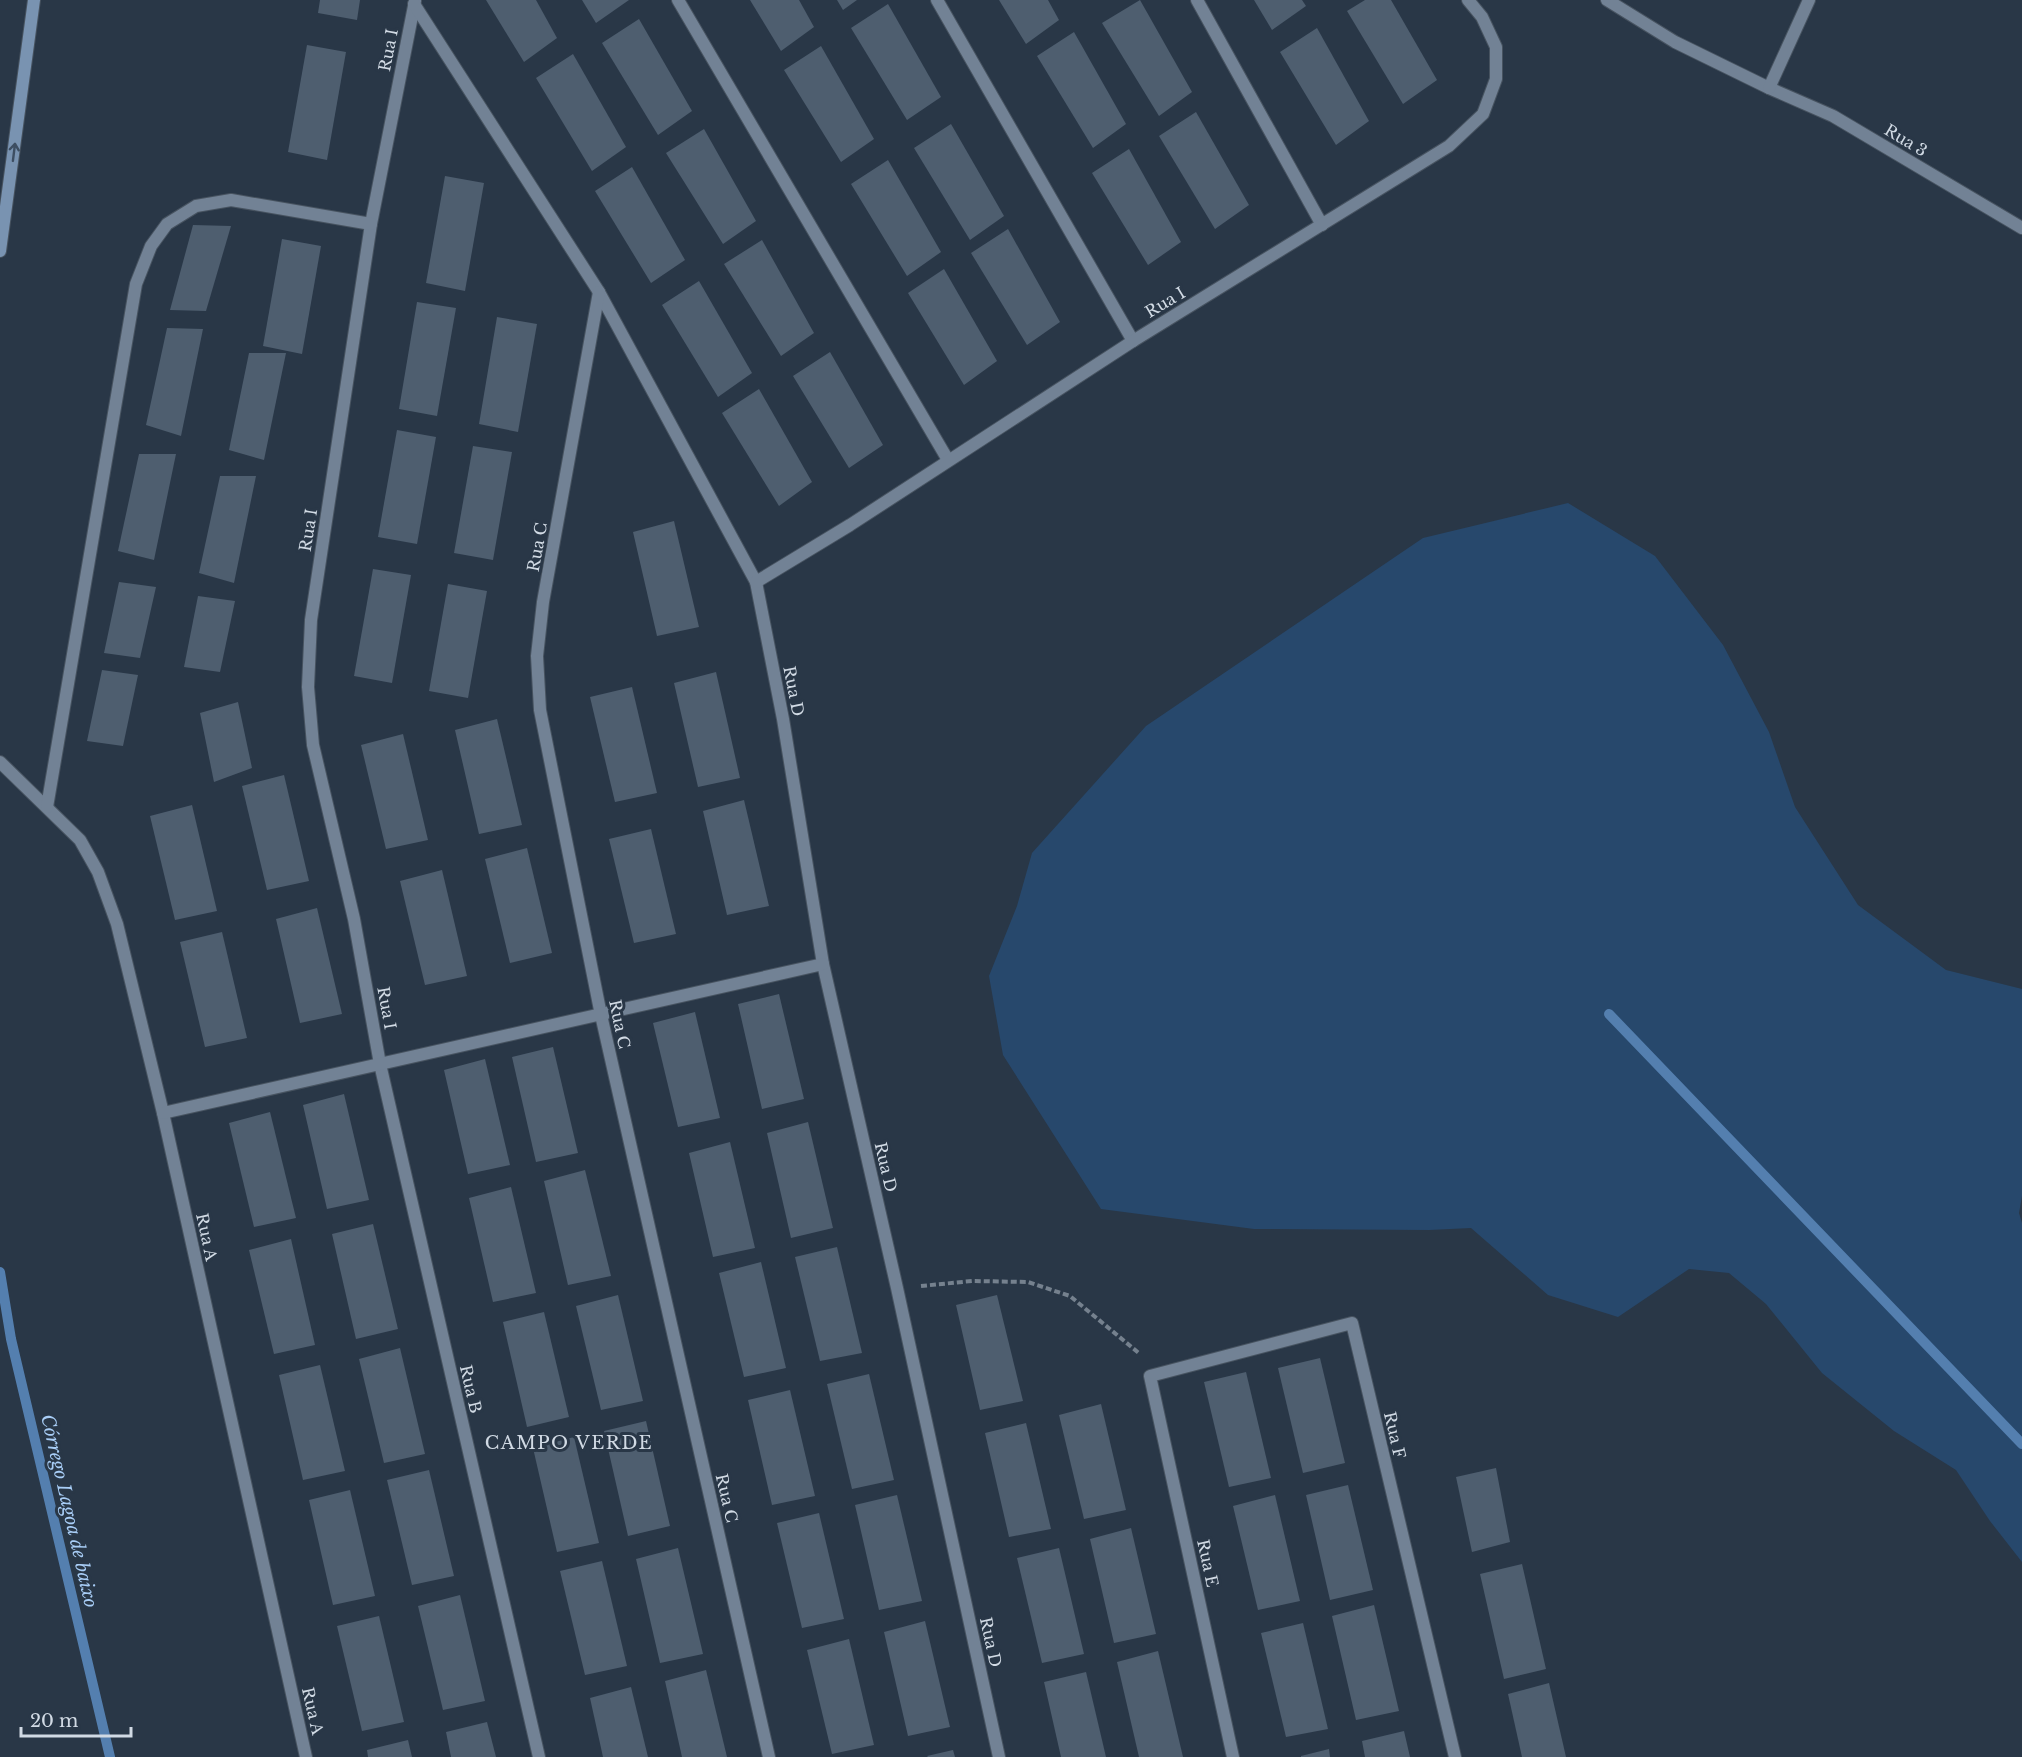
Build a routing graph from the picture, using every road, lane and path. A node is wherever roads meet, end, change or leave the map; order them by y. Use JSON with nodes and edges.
{"nodes":[{"id":1,"x":34,"y":0,"type":"edge"},
{"id":2,"x":678,"y":0,"type":"edge"},
{"id":3,"x":937,"y":0,"type":"edge"},
{"id":4,"x":1197,"y":0,"type":"edge"},
{"id":5,"x":1468,"y":0,"type":"edge"},
{"id":6,"x":1607,"y":0,"type":"edge"},
{"id":7,"x":1809,"y":0,"type":"edge"},
{"id":8,"x":415,"y":2,"type":"edge"},
{"id":9,"x":1769,"y":88,"type":"junction"},
{"id":10,"x":2020,"y":222,"type":"edge"},
{"id":11,"x":371,"y":224,"type":"junction"},
{"id":12,"x":1322,"y":225,"type":"junction"},
{"id":13,"x":0,"y":251,"type":"edge"},
{"id":14,"x":599,"y":292,"type":"junction"},
{"id":15,"x":1133,"y":341,"type":"junction"},
{"id":16,"x":948,"y":460,"type":"junction"},
{"id":17,"x":756,"y":582,"type":"junction"},
{"id":18,"x":0,"y":762,"type":"edge"},
{"id":19,"x":47,"y":807,"type":"junction"},
{"id":20,"x":823,"y":964,"type":"junction"},
{"id":21,"x":601,"y":1015,"type":"junction"},
{"id":22,"x":380,"y":1064,"type":"junction"},
{"id":23,"x":163,"y":1113,"type":"junction"},
{"id":24,"x":897,"y":1288,"type":"junction"},
{"id":25,"x":1150,"y":1376,"type":"junction"},
{"id":26,"x":306,"y":1757,"type":"edge"},
{"id":27,"x":538,"y":1757,"type":"edge"},
{"id":28,"x":769,"y":1757,"type":"edge"},
{"id":29,"x":999,"y":1757,"type":"edge"},
{"id":30,"x":1233,"y":1757,"type":"edge"},
{"id":31,"x":1455,"y":1757,"type":"edge"}],
"edges":[{"from":13,"to":1,"type":"main road","one_way":true},
{"from":2,"to":16,"type":"street"},
{"from":3,"to":15,"type":"street"},
{"from":4,"to":12,"type":"street"},
{"from":5,"to":12,"type":"street","name":"Rua I"},
{"from":6,"to":9,"type":"street","name":"Rua 3"},
{"from":7,"to":9,"type":"street"},
{"from":8,"to":11,"type":"street","name":"Rua I"},
{"from":8,"to":14,"type":"street","name":"Rua D"},
{"from":9,"to":10,"type":"street","name":"Rua 3"},
{"from":11,"to":19,"type":"street"},
{"from":11,"to":22,"type":"street","name":"Rua I"},
{"from":12,"to":15,"type":"street","name":"Rua I"},
{"from":14,"to":17,"type":"street","name":"Rua D"},
{"from":14,"to":21,"type":"street","name":"Rua C"},
{"from":15,"to":16,"type":"street","name":"Rua I"},
{"from":16,"to":17,"type":"street","name":"Rua I"},
{"from":17,"to":20,"type":"street","name":"Rua D"},
{"from":18,"to":19,"type":"street","name":"Rua A"},
{"from":19,"to":23,"type":"street","name":"Rua A"},
{"from":20,"to":21,"type":"street"},
{"from":20,"to":24,"type":"street","name":"Rua D"},
{"from":21,"to":22,"type":"street"},
{"from":21,"to":28,"type":"street","name":"Rua C"},
{"from":22,"to":23,"type":"street"},
{"from":22,"to":27,"type":"street","name":"Rua B"},
{"from":23,"to":26,"type":"street","name":"Rua A"},
{"from":24,"to":25,"type":"path"},
{"from":24,"to":29,"type":"street","name":"Rua D"},
{"from":25,"to":30,"type":"street","name":"Rua E"},
{"from":25,"to":31,"type":"street","name":"Rua F"}]}
